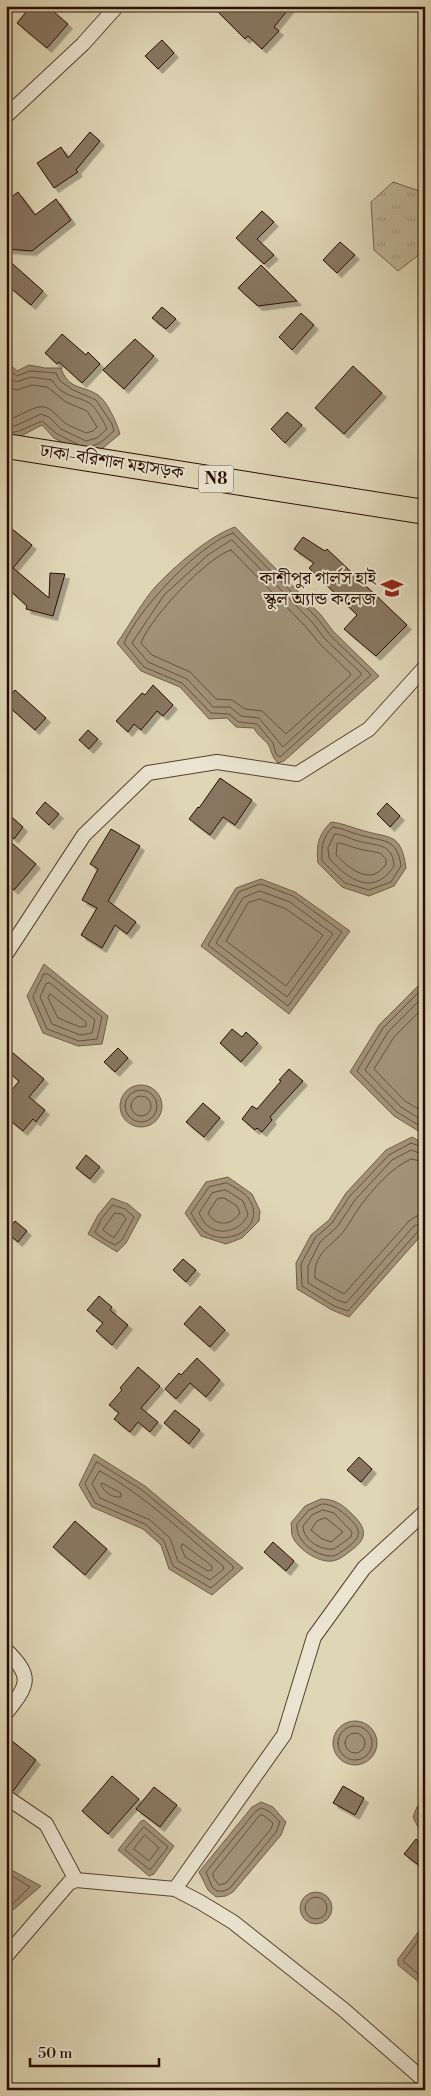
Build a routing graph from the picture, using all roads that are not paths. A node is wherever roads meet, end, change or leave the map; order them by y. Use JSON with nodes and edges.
{"nodes":[{"id":1,"x":117,"y":6,"type":"edge"},
{"id":2,"x":6,"y":116,"type":"edge"},
{"id":3,"x":6,"y":446,"type":"edge"},
{"id":4,"x":425,"y":512,"type":"edge"},
{"id":5,"x":425,"y":667,"type":"edge"},
{"id":6,"x":6,"y":954,"type":"edge"},
{"id":7,"x":425,"y":1512,"type":"edge"},
{"id":8,"x":6,"y":1650,"type":"edge"},
{"id":9,"x":6,"y":1713,"type":"edge"},
{"id":10,"x":6,"y":1797,"type":"edge"},
{"id":11,"x":76,"y":1880,"type":"junction"},
{"id":12,"x":175,"y":1889,"type":"junction"},
{"id":13,"x":6,"y":1956,"type":"edge"},
{"id":14,"x":425,"y":2081,"type":"edge"}],
"edges":[{"from":1,"to":2,"type":"street"},
{"from":3,"to":4,"type":"highway","name":"ঢাকা-বরিশাল মহাসড়ক","number":"N8"},
{"from":5,"to":6,"type":"street"},
{"from":7,"to":12,"type":"street"},
{"from":8,"to":9,"type":"street"},
{"from":10,"to":11,"type":"street"},
{"from":11,"to":12,"type":"street"},
{"from":11,"to":13,"type":"street"},
{"from":12,"to":14,"type":"street"}]}
